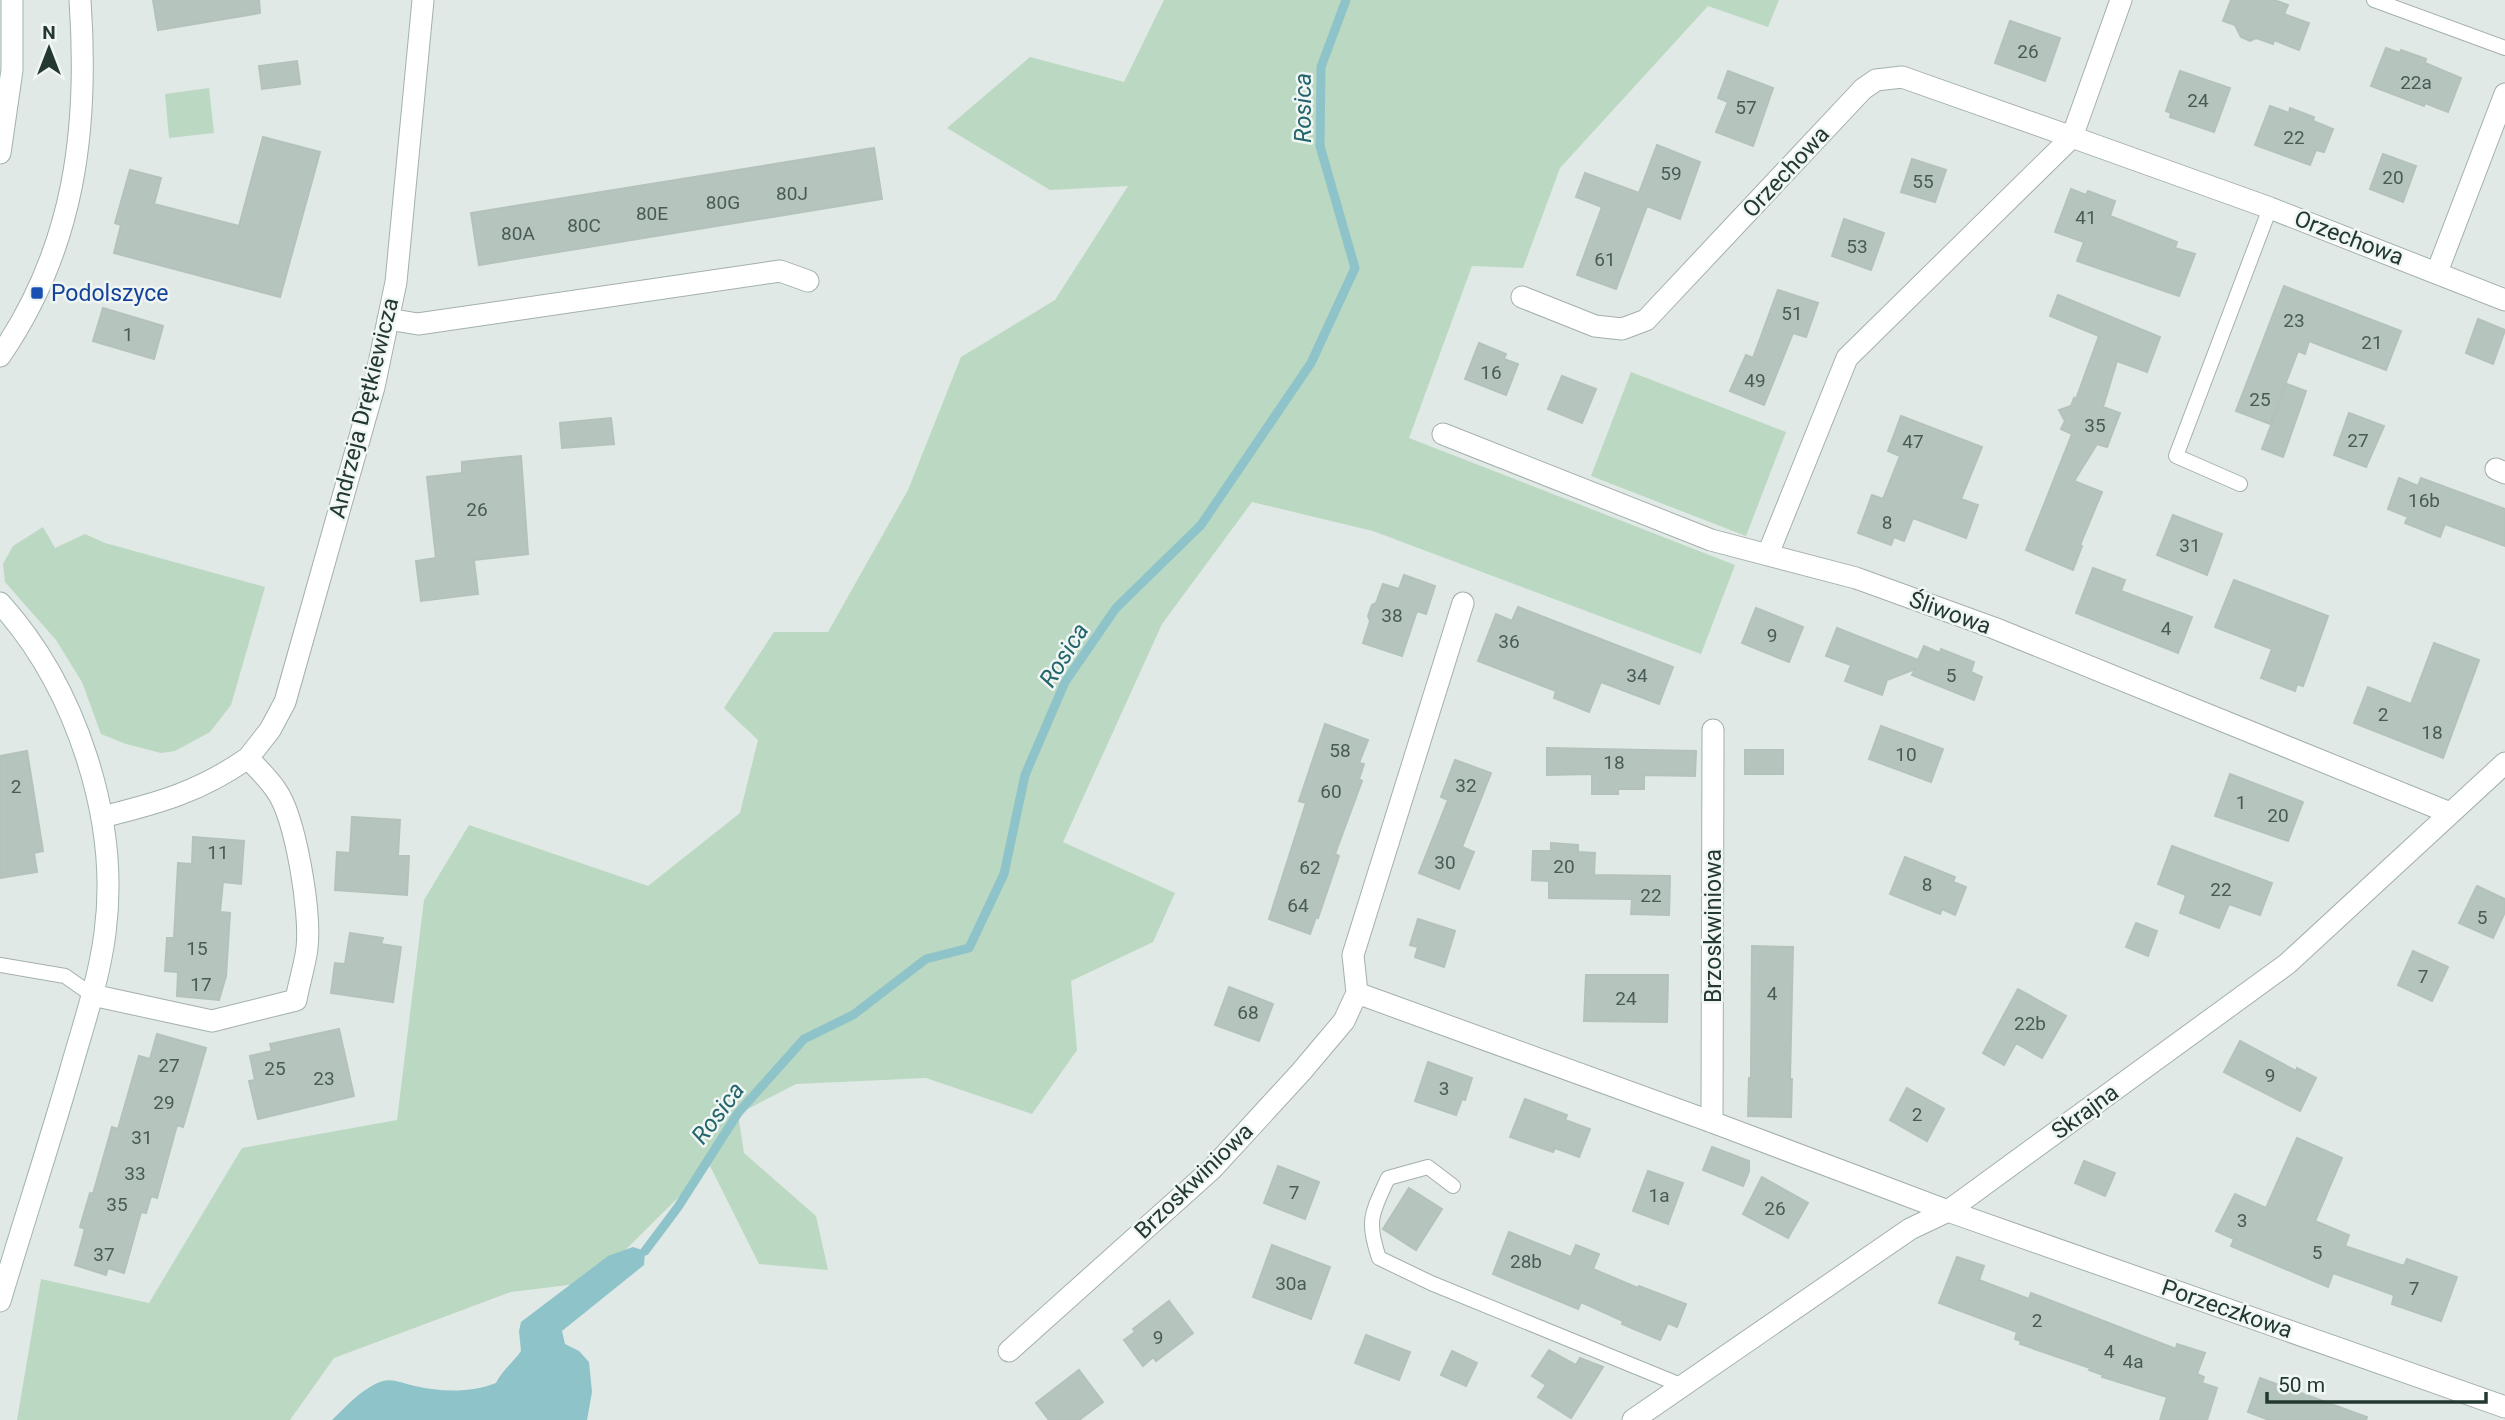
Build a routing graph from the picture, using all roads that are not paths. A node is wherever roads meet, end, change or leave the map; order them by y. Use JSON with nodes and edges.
{"nodes":[{"id":1,"x":12,"y":0,"type":"edge"},
{"id":2,"x":80,"y":0,"type":"edge"},
{"id":3,"x":424,"y":0,"type":"edge"},
{"id":4,"x":2121,"y":0,"type":"edge"},
{"id":5,"x":2374,"y":0,"type":"edge"},
{"id":6,"x":2505,"y":48,"type":"edge"},
{"id":7,"x":2505,"y":94,"type":"edge"},
{"id":8,"x":2072,"y":137,"type":"junction"},
{"id":9,"x":0,"y":153,"type":"edge"},
{"id":10,"x":2270,"y":208,"type":"junction"},
{"id":11,"x":2437,"y":272,"type":"junction"},
{"id":12,"x":808,"y":281,"type":"dead end"},
{"id":13,"x":1522,"y":297,"type":"dead end"},
{"id":14,"x":2505,"y":300,"type":"edge"},
{"id":15,"x":388,"y":319,"type":"junction"},
{"id":16,"x":0,"y":356,"type":"edge"},
{"id":17,"x":1443,"y":434,"type":"dead end"},
{"id":18,"x":2240,"y":484,"type":"dead end"},
{"id":19,"x":1768,"y":554,"type":"junction"},
{"id":20,"x":0,"y":603,"type":"edge"},
{"id":21,"x":1463,"y":603,"type":"dead end"},
{"id":22,"x":1713,"y":730,"type":"dead end"},
{"id":23,"x":248,"y":758,"type":"junction"},
{"id":24,"x":2505,"y":763,"type":"edge"},
{"id":25,"x":2450,"y":813,"type":"junction"},
{"id":26,"x":102,"y":817,"type":"junction"},
{"id":27,"x":0,"y":965,"type":"edge"},
{"id":28,"x":1357,"y":993,"type":"junction"},
{"id":29,"x":92,"y":996,"type":"junction"},
{"id":30,"x":1712,"y":1122,"type":"junction"},
{"id":31,"x":1453,"y":1186,"type":"dead end"},
{"id":32,"x":1948,"y":1211,"type":"junction"},
{"id":33,"x":0,"y":1301,"type":"edge"},
{"id":34,"x":1009,"y":1350,"type":"dead end"},
{"id":35,"x":1683,"y":1385,"type":"junction"},
{"id":36,"x":2505,"y":1407,"type":"edge"},
{"id":37,"x":1638,"y":1419,"type":"edge"}],
"edges":[{"from":1,"to":9,"type":"street"},
{"from":2,"to":16,"type":"street"},
{"from":3,"to":15,"type":"street","name":"Andrzeja Drętkiewicza"},
{"from":4,"to":8,"type":"street"},
{"from":5,"to":6,"type":"lane"},
{"from":7,"to":11,"type":"street"},
{"from":8,"to":10,"type":"street","name":"Orzechowa"},
{"from":8,"to":13,"type":"street","name":"Orzechowa"},
{"from":8,"to":19,"type":"street"},
{"from":10,"to":11,"type":"street","name":"Orzechowa"},
{"from":10,"to":18,"type":"lane"},
{"from":11,"to":14,"type":"street","name":"Orzechowa"},
{"from":12,"to":15,"type":"street"},
{"from":15,"to":23,"type":"street","name":"Andrzeja Drętkiewicza"},
{"from":17,"to":19,"type":"street","name":"Śliwowa"},
{"from":19,"to":25,"type":"street","name":"Śliwowa"},
{"from":20,"to":26,"type":"street"},
{"from":21,"to":28,"type":"street"},
{"from":22,"to":30,"type":"street","name":"Brzoskwiniowa"},
{"from":23,"to":26,"type":"street"},
{"from":23,"to":29,"type":"street"},
{"from":24,"to":25,"type":"street","name":"Skrajna"},
{"from":25,"to":32,"type":"street","name":"Skrajna"},
{"from":26,"to":29,"type":"street"},
{"from":27,"to":29,"type":"lane"},
{"from":28,"to":30,"type":"street"},
{"from":28,"to":34,"type":"street","name":"Brzoskwiniowa"},
{"from":29,"to":33,"type":"street"},
{"from":30,"to":32,"type":"street"},
{"from":31,"to":35,"type":"lane"},
{"from":32,"to":35,"type":"street","name":"Skrajna"},
{"from":32,"to":36,"type":"street","name":"Porzeczkowa"},
{"from":35,"to":37,"type":"street","name":"Skrajna"}]}
